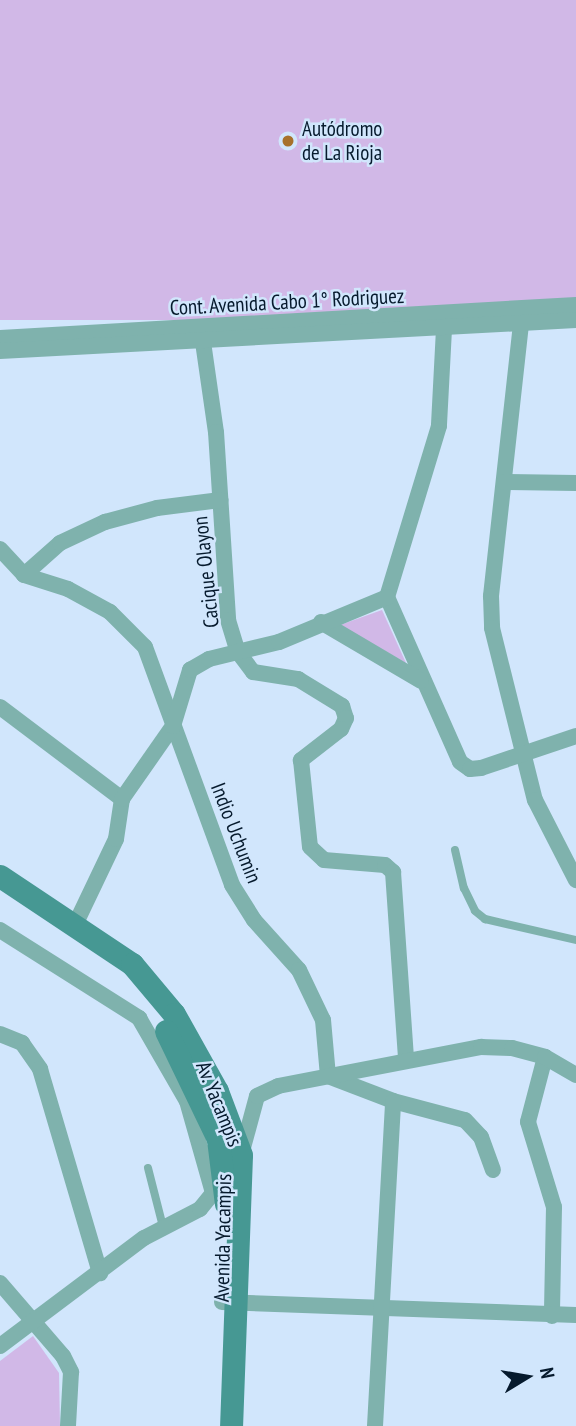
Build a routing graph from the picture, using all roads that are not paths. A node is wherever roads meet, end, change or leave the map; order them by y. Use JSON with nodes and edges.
{"nodes":[{"id":1,"x":576,"y":305,"type":"edge"},
{"id":2,"x":576,"y":320,"type":"edge"},
{"id":3,"x":521,"y":324,"type":"junction"},
{"id":4,"x":444,"y":329,"type":"junction"},
{"id":5,"x":0,"y":338,"type":"edge"},
{"id":6,"x":203,"y":342,"type":"junction"},
{"id":7,"x":0,"y":351,"type":"edge"},
{"id":8,"x":504,"y":482,"type":"junction"},
{"id":9,"x":576,"y":483,"type":"edge"},
{"id":10,"x":220,"y":500,"type":"junction"},
{"id":11,"x":0,"y":549,"type":"edge"},
{"id":12,"x":24,"y":575,"type":"junction"},
{"id":13,"x":387,"y":597,"type":"junction"},
{"id":14,"x":321,"y":622,"type":"junction"},
{"id":15,"x":238,"y":652,"type":"junction"},
{"id":16,"x":421,"y":681,"type":"junction"},
{"id":17,"x":0,"y":707,"type":"edge"},
{"id":18,"x":173,"y":726,"type":"junction"},
{"id":19,"x":576,"y":736,"type":"edge"},
{"id":20,"x":524,"y":757,"type":"junction"},
{"id":21,"x":122,"y":799,"type":"junction"},
{"id":22,"x":455,"y":850,"type":"dead end"},
{"id":23,"x":0,"y":876,"type":"edge"},
{"id":24,"x":576,"y":880,"type":"edge"},
{"id":25,"x":0,"y":890,"type":"edge"},
{"id":26,"x":75,"y":925,"type":"junction"},
{"id":27,"x":0,"y":930,"type":"edge"},
{"id":28,"x":576,"y":940,"type":"edge"},
{"id":29,"x":0,"y":1034,"type":"edge"},
{"id":30,"x":545,"y":1057,"type":"junction"},
{"id":31,"x":407,"y":1058,"type":"junction"},
{"id":32,"x":576,"y":1075,"type":"edge"},
{"id":33,"x":328,"y":1076,"type":"junction"},
{"id":34,"x":393,"y":1101,"type":"junction"},
{"id":35,"x":241,"y":1155,"type":"junction"},
{"id":36,"x":148,"y":1168,"type":"dead end"},
{"id":37,"x":493,"y":1170,"type":"dead end"},
{"id":38,"x":220,"y":1193,"type":"junction"},
{"id":39,"x":163,"y":1227,"type":"junction"},
{"id":40,"x":100,"y":1273,"type":"junction"},
{"id":41,"x":0,"y":1283,"type":"edge"},
{"id":42,"x":230,"y":1303,"type":"junction"},
{"id":43,"x":382,"y":1309,"type":"junction"},
{"id":44,"x":552,"y":1315,"type":"junction"},
{"id":45,"x":576,"y":1315,"type":"edge"},
{"id":46,"x":34,"y":1324,"type":"junction"},
{"id":47,"x":0,"y":1346,"type":"edge"},
{"id":48,"x":68,"y":1426,"type":"edge"},
{"id":49,"x":217,"y":1426,"type":"edge"},
{"id":50,"x":231,"y":1426,"type":"edge"},
{"id":51,"x":375,"y":1426,"type":"edge"}],
"edges":[{"from":1,"to":5,"type":"street","name":"Cont. Avenida Cabo 1° Rodriguez"},
{"from":2,"to":3,"type":"street","name":"Cont. Avenida Cabo 1° Rodriguez"},
{"from":3,"to":4,"type":"street","name":"Cont. Avenida Cabo 1° Rodriguez"},
{"from":3,"to":8,"type":"street"},
{"from":4,"to":6,"type":"street","name":"Cont. Avenida Cabo 1° Rodriguez"},
{"from":4,"to":13,"type":"street"},
{"from":6,"to":7,"type":"street","name":"Cont. Avenida Cabo 1° Rodriguez"},
{"from":6,"to":10,"type":"street","name":"Cacique Olayon"},
{"from":8,"to":9,"type":"street"},
{"from":8,"to":20,"type":"street"},
{"from":10,"to":12,"type":"street"},
{"from":10,"to":15,"type":"street","name":"Cacique Olayon"},
{"from":11,"to":12,"type":"street","name":"Indio Uchumin"},
{"from":12,"to":18,"type":"street","name":"Indio Uchumin"},
{"from":13,"to":14,"type":"street"},
{"from":13,"to":16,"type":"street"},
{"from":14,"to":15,"type":"street"},
{"from":14,"to":16,"type":"street"},
{"from":15,"to":18,"type":"street"},
{"from":15,"to":31,"type":"street","name":"Cacique Olayon"},
{"from":16,"to":20,"type":"street"},
{"from":17,"to":21,"type":"street"},
{"from":18,"to":21,"type":"street"},
{"from":18,"to":33,"type":"street","name":"Indio Uchumin"},
{"from":19,"to":20,"type":"street"},
{"from":20,"to":24,"type":"street"},
{"from":21,"to":26,"type":"street"},
{"from":22,"to":28,"type":"lane"},
{"from":23,"to":26,"type":"street","name":"Av. Yacampis"},
{"from":25,"to":38,"type":"street","name":"Avenida Yacampis"},
{"from":26,"to":35,"type":"street","name":"Av. Yacampis"},
{"from":27,"to":38,"type":"street"},
{"from":29,"to":40,"type":"street"},
{"from":30,"to":31,"type":"street"},
{"from":30,"to":32,"type":"street"},
{"from":30,"to":44,"type":"street"},
{"from":31,"to":33,"type":"street"},
{"from":33,"to":34,"type":"street"},
{"from":33,"to":35,"type":"street"},
{"from":34,"to":37,"type":"street"},
{"from":34,"to":43,"type":"street"},
{"from":35,"to":42,"type":"street","name":"Av. Yacampis"},
{"from":36,"to":39,"type":"lane"},
{"from":38,"to":39,"type":"street"},
{"from":38,"to":42,"type":"street","name":"Avenida Yacampis"},
{"from":39,"to":40,"type":"street"},
{"from":40,"to":46,"type":"street"},
{"from":41,"to":46,"type":"street"},
{"from":42,"to":43,"type":"street"},
{"from":42,"to":49,"type":"street","name":"Avenida Yacampis"},
{"from":42,"to":50,"type":"street","name":"Av. Yacampis"},
{"from":43,"to":44,"type":"street"},
{"from":43,"to":51,"type":"street"},
{"from":44,"to":45,"type":"street"},
{"from":46,"to":47,"type":"street"},
{"from":46,"to":48,"type":"street"}]}
